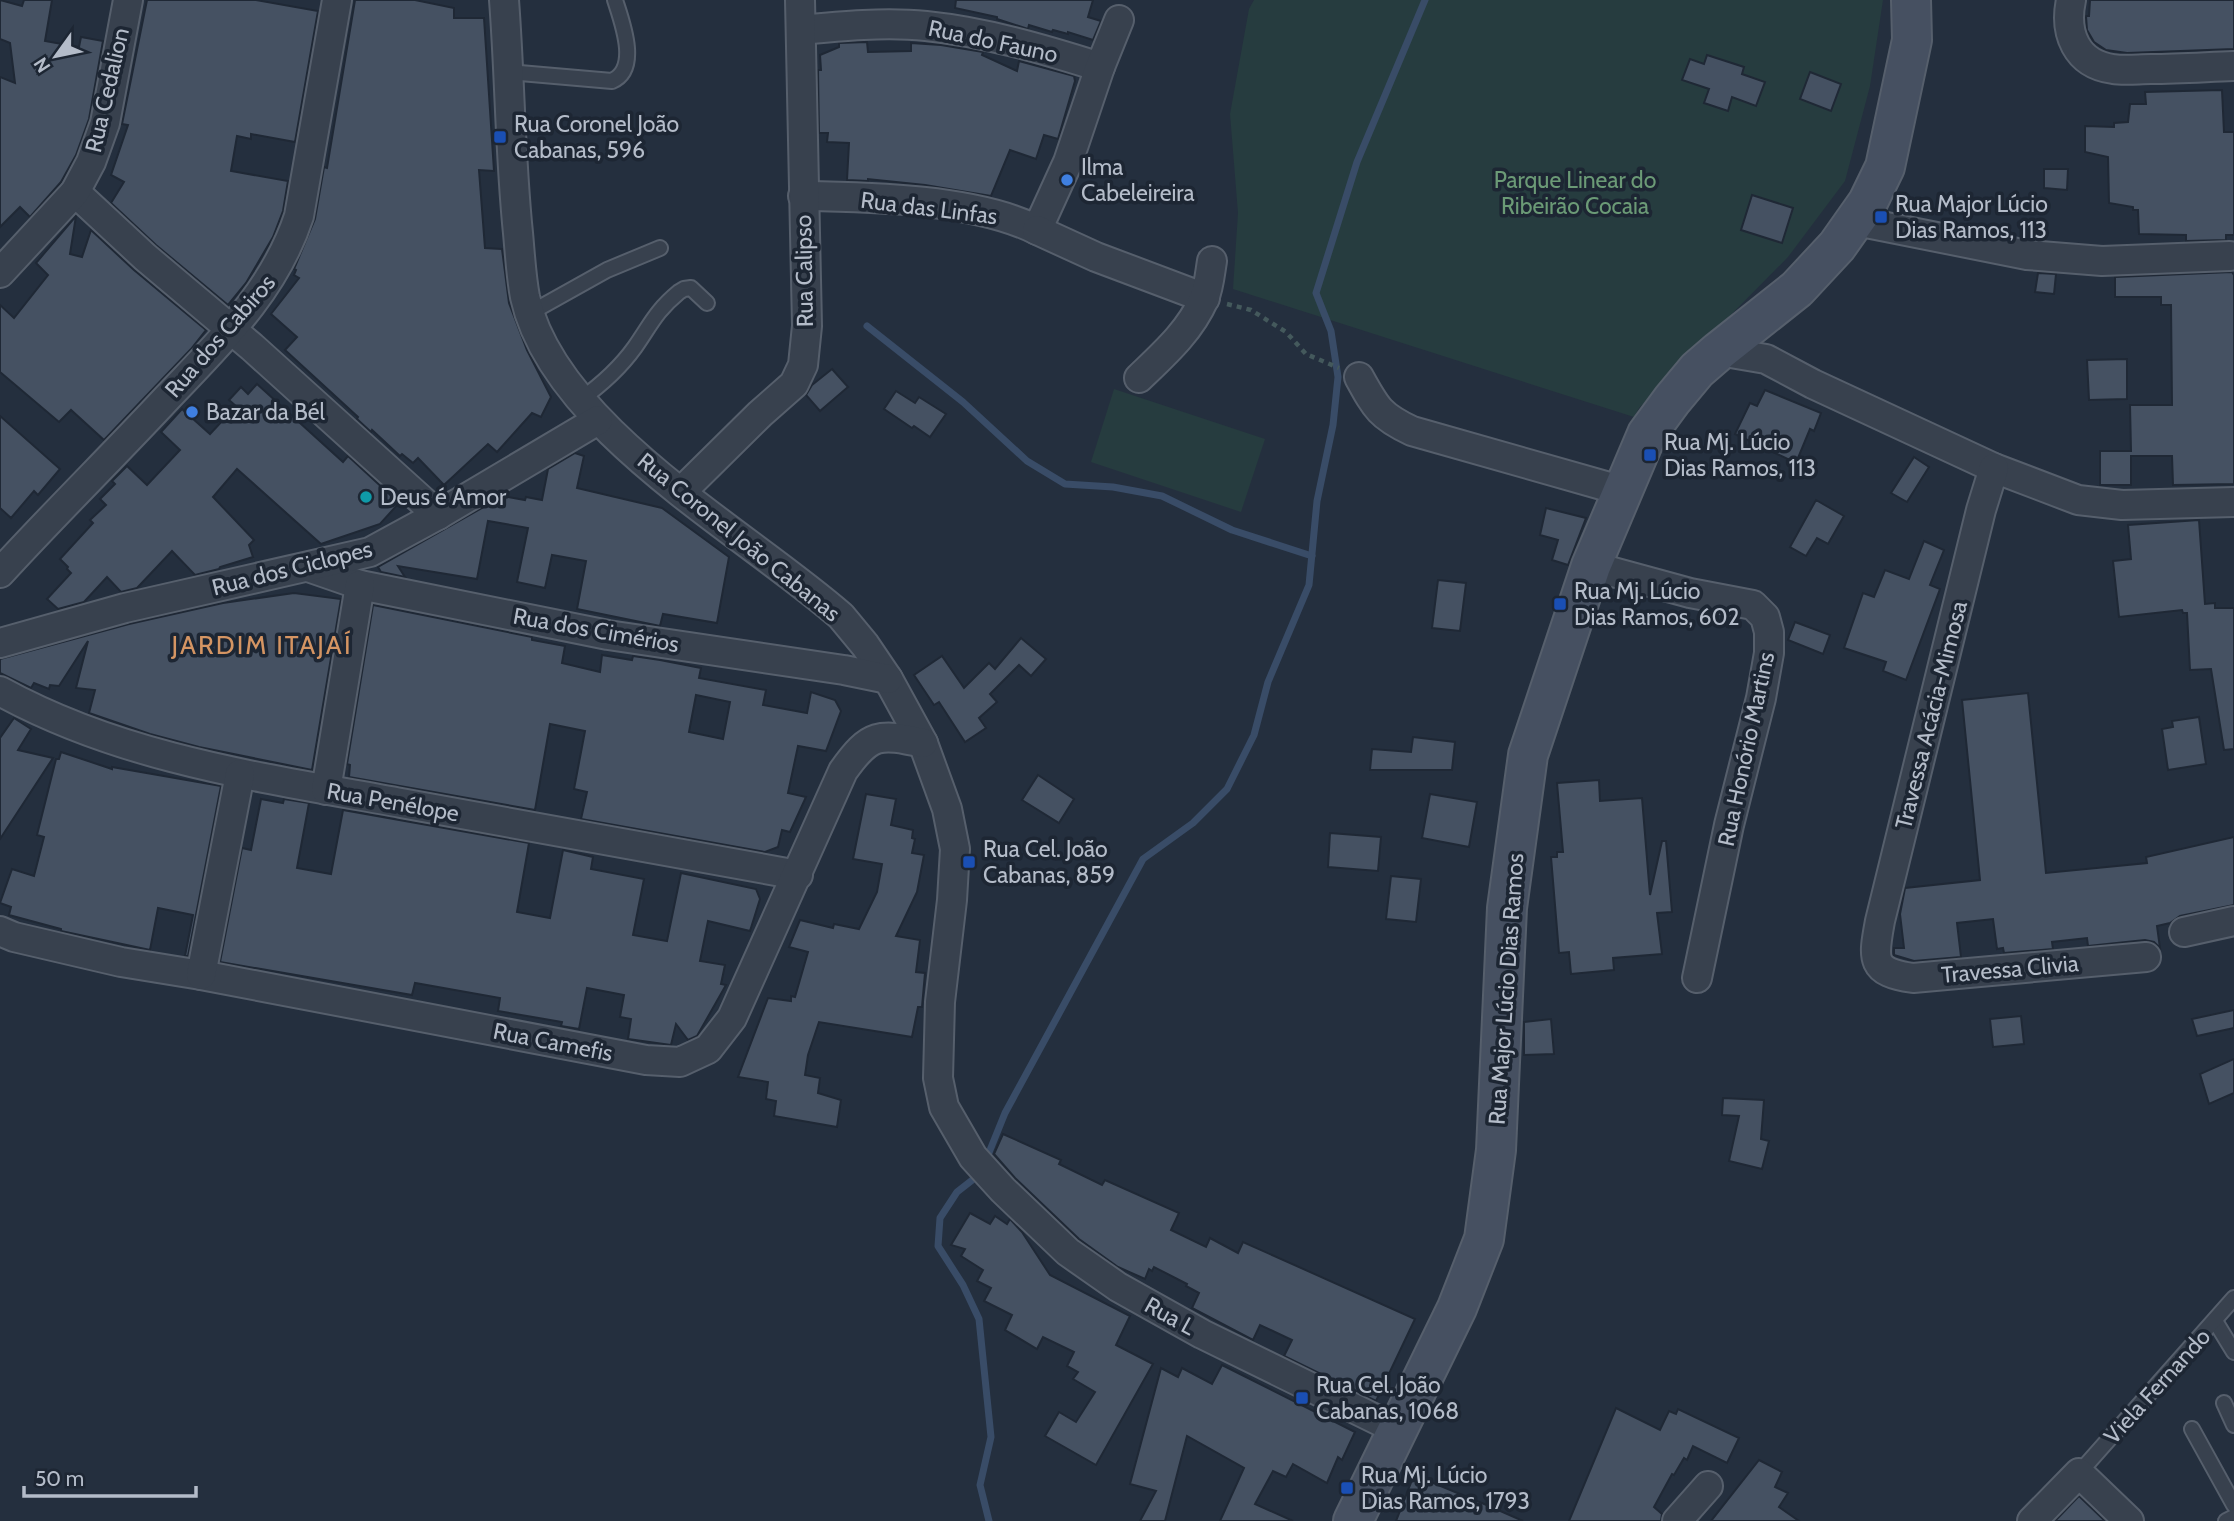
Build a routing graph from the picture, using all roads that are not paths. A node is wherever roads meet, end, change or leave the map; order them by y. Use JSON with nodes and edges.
{"nodes":[{"id":1,"x":128,"y":0,"type":"edge"},
{"id":2,"x":337,"y":0,"type":"edge"},
{"id":3,"x":504,"y":0,"type":"edge"},
{"id":4,"x":615,"y":0,"type":"edge"},
{"id":5,"x":800,"y":0,"type":"edge"},
{"id":6,"x":1911,"y":0,"type":"edge"},
{"id":7,"x":2071,"y":0,"type":"edge"},
{"id":8,"x":1119,"y":20,"type":"dead end"},
{"id":9,"x":801,"y":30,"type":"junction"},
{"id":10,"x":2234,"y":66,"type":"edge"},
{"id":11,"x":1100,"y":67,"type":"junction"},
{"id":12,"x":508,"y":72,"type":"junction"},
{"id":13,"x":75,"y":192,"type":"junction"},
{"id":14,"x":803,"y":196,"type":"junction"},
{"id":15,"x":1856,"y":221,"type":"junction"},
{"id":16,"x":1037,"y":229,"type":"junction"},
{"id":17,"x":660,"y":248,"type":"dead end"},
{"id":18,"x":2230,"y":256,"type":"dead end"},
{"id":19,"x":1212,"y":261,"type":"dead end"},
{"id":20,"x":0,"y":273,"type":"edge"},
{"id":21,"x":1205,"y":298,"type":"junction"},
{"id":22,"x":707,"y":303,"type":"dead end"},
{"id":23,"x":530,"y":313,"type":"junction"},
{"id":24,"x":1755,"y":322,"type":"junction"},
{"id":25,"x":231,"y":329,"type":"junction"},
{"id":26,"x":1719,"y":351,"type":"junction"},
{"id":27,"x":1766,"y":359,"type":"junction"},
{"id":28,"x":1359,"y":377,"type":"road end"},
{"id":29,"x":1139,"y":379,"type":"dead end"},
{"id":30,"x":589,"y":410,"type":"junction"},
{"id":31,"x":1994,"y":468,"type":"junction"},
{"id":32,"x":1623,"y":491,"type":"junction"},
{"id":33,"x":681,"y":492,"type":"junction"},
{"id":34,"x":2234,"y":502,"type":"edge"},
{"id":35,"x":438,"y":516,"type":"junction"},
{"id":36,"x":1591,"y":566,"type":"junction"},
{"id":37,"x":308,"y":567,"type":"junction"},
{"id":38,"x":0,"y":573,"type":"edge"},
{"id":39,"x":360,"y":585,"type":"junction"},
{"id":40,"x":0,"y":643,"type":"edge"},
{"id":41,"x":888,"y":680,"type":"junction"},
{"id":42,"x":0,"y":691,"type":"edge"},
{"id":43,"x":923,"y":743,"type":"junction"},
{"id":44,"x":240,"y":774,"type":"junction"},
{"id":45,"x":326,"y":790,"type":"junction"},
{"id":46,"x":798,"y":875,"type":"junction"},
{"id":47,"x":2234,"y":921,"type":"edge"},
{"id":48,"x":0,"y":931,"type":"edge"},
{"id":49,"x":2184,"y":932,"type":"dead end"},
{"id":50,"x":2146,"y":957,"type":"dead end"},
{"id":51,"x":1878,"y":964,"type":"joint"},
{"id":52,"x":201,"y":975,"type":"junction"},
{"id":53,"x":1697,"y":978,"type":"dead end"},
{"id":54,"x":973,"y":1157,"type":"joint"},
{"id":55,"x":2234,"y":1298,"type":"edge"},
{"id":56,"x":2214,"y":1321,"type":"junction"},
{"id":57,"x":2234,"y":1352,"type":"edge"},
{"id":58,"x":2224,"y":1403,"type":"dead end"},
{"id":59,"x":2233,"y":1420,"type":"edge"},
{"id":60,"x":2192,"y":1429,"type":"dead end"},
{"id":61,"x":1398,"y":1430,"type":"junction"},
{"id":62,"x":2079,"y":1473,"type":"junction"},
{"id":63,"x":1708,"y":1486,"type":"dead end"},
{"id":64,"x":2234,"y":1505,"type":"edge"},
{"id":65,"x":2234,"y":1517,"type":"edge"},
{"id":66,"x":1353,"y":1521,"type":"edge"},
{"id":67,"x":1676,"y":1521,"type":"edge"},
{"id":68,"x":2032,"y":1521,"type":"edge"},
{"id":69,"x":2129,"y":1521,"type":"edge"},
{"id":70,"x":2226,"y":1521,"type":"edge"}],
"edges":[{"from":1,"to":13,"type":"street","name":"Rua Cedalion"},
{"from":2,"to":25,"type":"street","name":"Rua dos Cabiros"},
{"from":3,"to":12,"type":"street","name":"Rua Coronel João Cabanas"},
{"from":4,"to":12,"type":"lane"},
{"from":5,"to":9,"type":"street","name":"Rua Calipso"},
{"from":6,"to":15,"type":"main road","name":"Rua Major Lúcio Dias Ramos"},
{"from":7,"to":10,"type":"street"},
{"from":8,"to":11,"type":"street"},
{"from":9,"to":11,"type":"street","name":"Rua do Fauno"},
{"from":9,"to":14,"type":"street","name":"Rua Calipso"},
{"from":11,"to":16,"type":"street"},
{"from":12,"to":23,"type":"street","name":"Rua Coronel João Cabanas"},
{"from":13,"to":20,"type":"street","name":"Rua Cedalion"},
{"from":13,"to":25,"type":"street"},
{"from":14,"to":16,"type":"street","name":"Rua das Linfas"},
{"from":14,"to":33,"type":"street","name":"Rua Calipso"},
{"from":15,"to":18,"type":"street"},
{"from":15,"to":24,"type":"main road","name":"Rua Major Lúcio Dias Ramos"},
{"from":16,"to":21,"type":"street","name":"Rua das Linfas"},
{"from":17,"to":23,"type":"lane"},
{"from":19,"to":21,"type":"street"},
{"from":21,"to":29,"type":"street"},
{"from":22,"to":30,"type":"lane"},
{"from":23,"to":30,"type":"street","name":"Rua Coronel João Cabanas"},
{"from":24,"to":26,"type":"main road","name":"Rua Major Lúcio Dias Ramos"},
{"from":24,"to":27,"type":"street"},
{"from":25,"to":35,"type":"street"},
{"from":25,"to":38,"type":"street","name":"Rua dos Cabiros"},
{"from":26,"to":27,"type":"street"},
{"from":26,"to":32,"type":"main road","name":"Rua Major Lúcio Dias Ramos"},
{"from":27,"to":31,"type":"street"},
{"from":28,"to":32,"type":"street"},
{"from":30,"to":33,"type":"street","name":"Rua Coronel João Cabanas"},
{"from":30,"to":35,"type":"street","name":"Rua dos Ciclopes"},
{"from":31,"to":34,"type":"street"},
{"from":31,"to":51,"type":"street","name":"Travessa Acácia-Mimosa"},
{"from":32,"to":36,"type":"main road","name":"Rua Major Lúcio Dias Ramos"},
{"from":33,"to":41,"type":"street","name":"Rua Coronel João Cabanas"},
{"from":35,"to":37,"type":"street","name":"Rua dos Ciclopes"},
{"from":36,"to":53,"type":"street","name":"Rua Honório Martins"},
{"from":36,"to":61,"type":"main road","name":"Rua Major Lúcio Dias Ramos"},
{"from":37,"to":39,"type":"street","name":"Rua dos Cimérios"},
{"from":37,"to":40,"type":"street","name":"Rua dos Ciclopes"},
{"from":39,"to":41,"type":"street","name":"Rua dos Cimérios"},
{"from":39,"to":45,"type":"street"},
{"from":41,"to":43,"type":"street","name":"Rua Coronel João Cabanas"},
{"from":42,"to":44,"type":"street","name":"Rua Penélope"},
{"from":43,"to":46,"type":"street","name":"Rua Camefis"},
{"from":43,"to":54,"type":"street","name":"Rua Coronel João Cabanas"},
{"from":44,"to":45,"type":"street","name":"Rua Penélope"},
{"from":44,"to":52,"type":"street"},
{"from":45,"to":46,"type":"street","name":"Rua Penélope"},
{"from":46,"to":52,"type":"street","name":"Rua Camefis"},
{"from":47,"to":49,"type":"street"},
{"from":48,"to":52,"type":"street","name":"Rua Camefis"},
{"from":50,"to":51,"type":"street","name":"Travessa Clivia"},
{"from":54,"to":61,"type":"street","name":"Rua L"},
{"from":55,"to":56,"type":"lane","name":"Viela Fernando"},
{"from":56,"to":57,"type":"lane"},
{"from":56,"to":62,"type":"lane","name":"Viela Fernando"},
{"from":58,"to":59,"type":"lane"},
{"from":60,"to":64,"type":"lane"},
{"from":61,"to":66,"type":"main road","name":"Rua Major Lúcio Dias Ramos"},
{"from":62,"to":68,"type":"street"},
{"from":62,"to":69,"type":"street"},
{"from":63,"to":67,"type":"street"},
{"from":65,"to":70,"type":"lane"}]}
